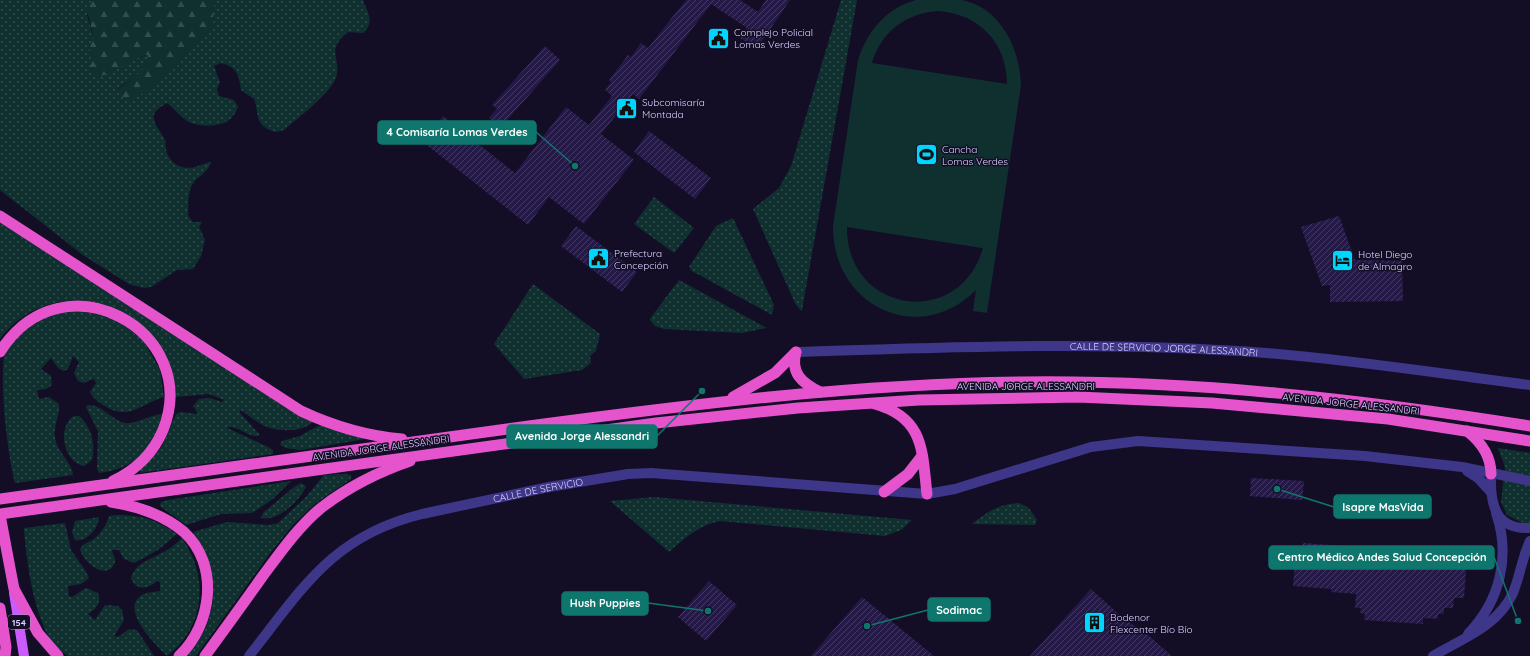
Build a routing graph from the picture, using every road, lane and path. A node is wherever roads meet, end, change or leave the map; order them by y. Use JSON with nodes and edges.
{"nodes":[{"id":1,"x":0,"y":216,"type":"edge"},
{"id":2,"x":0,"y":352,"type":"edge"},
{"id":3,"x":796,"y":352,"type":"junction"},
{"id":4,"x":1530,"y":385,"type":"edge"},
{"id":5,"x":820,"y":392,"type":"junction"},
{"id":6,"x":727,"y":400,"type":"junction"},
{"id":7,"x":869,"y":402,"type":"junction"},
{"id":8,"x":1530,"y":426,"type":"edge"},
{"id":9,"x":1467,"y":431,"type":"junction"},
{"id":10,"x":422,"y":440,"type":"junction"},
{"id":11,"x":1530,"y":440,"type":"edge"},
{"id":12,"x":438,"y":452,"type":"junction"},
{"id":13,"x":922,"y":456,"type":"junction"},
{"id":14,"x":1462,"y":468,"type":"junction"},
{"id":15,"x":1491,"y":474,"type":"junction"},
{"id":16,"x":1530,"y":481,"type":"edge"},
{"id":17,"x":105,"y":485,"type":"junction"},
{"id":18,"x":1490,"y":491,"type":"junction"},
{"id":19,"x":884,"y":492,"type":"junction"},
{"id":20,"x":927,"y":494,"type":"junction"},
{"id":21,"x":0,"y":499,"type":"edge"},
{"id":22,"x":100,"y":500,"type":"junction"},
{"id":23,"x":1496,"y":511,"type":"junction"},
{"id":24,"x":0,"y":514,"type":"edge"},
{"id":25,"x":1530,"y":528,"type":"edge"},
{"id":26,"x":1530,"y":541,"type":"edge"},
{"id":27,"x":14,"y":589,"type":"junction"},
{"id":28,"x":0,"y":608,"type":"edge"},
{"id":29,"x":1463,"y":638,"type":"junction"},
{"id":30,"x":6,"y":653,"type":"edge"},
{"id":31,"x":24,"y":656,"type":"edge"},
{"id":32,"x":58,"y":656,"type":"edge"},
{"id":33,"x":179,"y":656,"type":"edge"},
{"id":34,"x":205,"y":656,"type":"edge"},
{"id":35,"x":249,"y":656,"type":"edge"},
{"id":36,"x":1433,"y":656,"type":"edge"}],
"edges":[{"from":1,"to":10,"type":"highway"},
{"from":2,"to":17,"type":"highway"},
{"from":3,"to":4,"type":"street","name":"CALLE DE SERVICIO JORGE ALESSANDRI"},
{"from":3,"to":5,"type":"highway"},
{"from":3,"to":6,"type":"highway"},
{"from":5,"to":6,"type":"highway","name":"AVENIDA JORGE ALESSANDRI"},
{"from":5,"to":8,"type":"highway","name":"AVENIDA JORGE ALESSANDRI"},
{"from":6,"to":10,"type":"highway","name":"AVENIDA JORGE ALESSANDRI"},
{"from":7,"to":9,"type":"highway","name":"AVENIDA JORGE ALESSANDRI"},
{"from":7,"to":12,"type":"highway","name":"AVENIDA JORGE ALESSANDRI"},
{"from":7,"to":13,"type":"highway"},
{"from":9,"to":11,"type":"highway","name":"AVENIDA JORGE ALESSANDRI"},
{"from":9,"to":15,"type":"highway"},
{"from":10,"to":17,"type":"highway","name":"AVENIDA JORGE ALESSANDRI"},
{"from":12,"to":22,"type":"highway","name":"AVENIDA JORGE ALESSANDRI"},
{"from":12,"to":34,"type":"highway"},
{"from":13,"to":19,"type":"highway"},
{"from":13,"to":20,"type":"highway"},
{"from":14,"to":15,"type":"street"},
{"from":14,"to":18,"type":"street"},
{"from":14,"to":20,"type":"street"},
{"from":15,"to":16,"type":"street"},
{"from":15,"to":18,"type":"street"},
{"from":17,"to":21,"type":"highway","name":"AVENIDA JORGE ALESSANDRI"},
{"from":18,"to":23,"type":"street"},
{"from":19,"to":20,"type":"street"},
{"from":19,"to":35,"type":"street","name":"CALLE DE SERVICIO"},
{"from":22,"to":24,"type":"highway","name":"AVENIDA JORGE ALESSANDRI"},
{"from":22,"to":33,"type":"highway"},
{"from":23,"to":25,"type":"street"},
{"from":23,"to":29,"type":"street"},
{"from":24,"to":27,"type":"highway","number":"154"},
{"from":26,"to":29,"type":"street"},
{"from":27,"to":31,"type":"main road","number":"154"},
{"from":27,"to":32,"type":"highway"},
{"from":28,"to":30,"type":"highway","number":"154"},
{"from":29,"to":36,"type":"street"}]}
